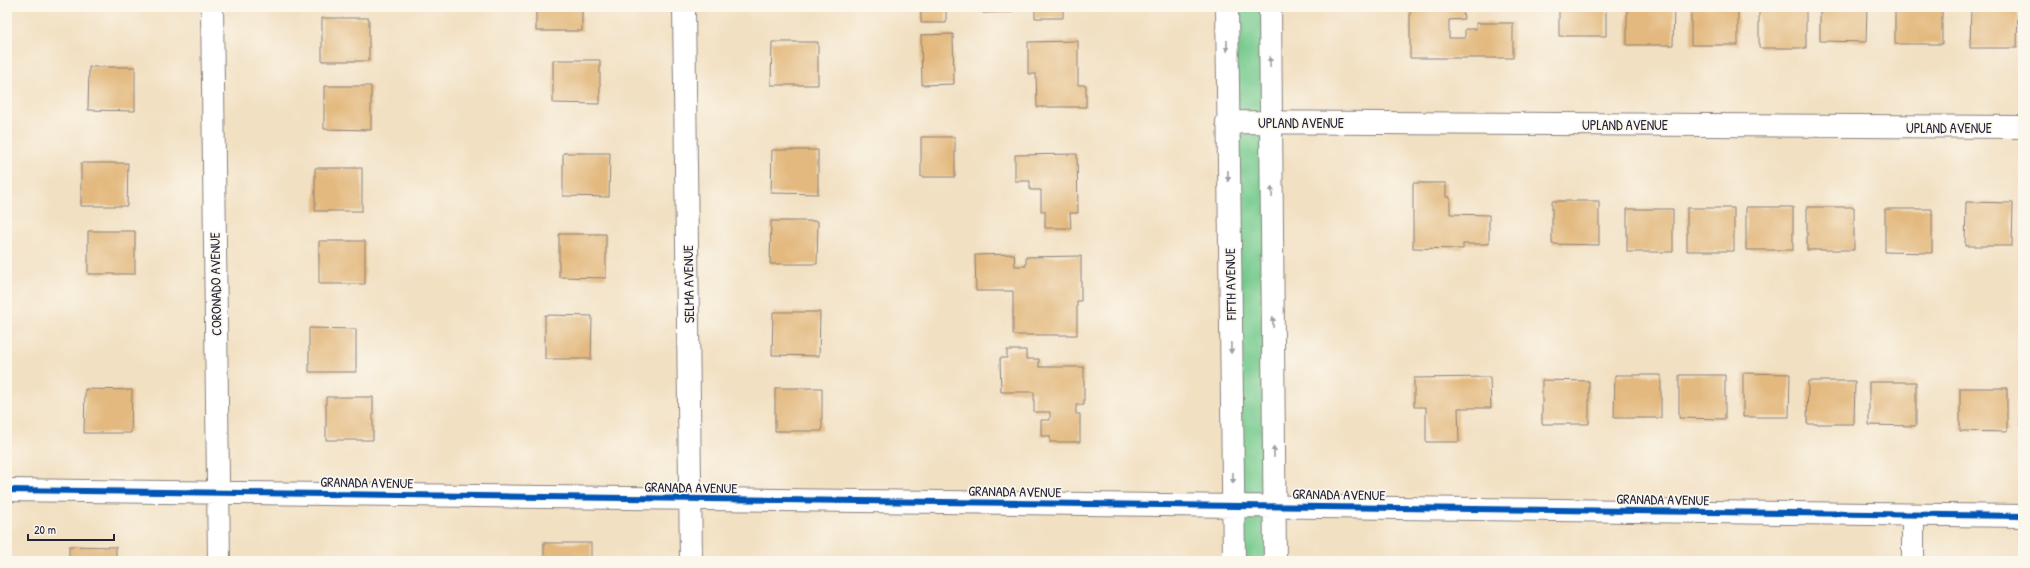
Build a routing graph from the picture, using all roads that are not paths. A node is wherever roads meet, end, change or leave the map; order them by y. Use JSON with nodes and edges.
{"nodes":[{"id":1,"x":212,"y":7,"type":"edge"},
{"id":2,"x":684,"y":7,"type":"edge"},
{"id":3,"x":1227,"y":7,"type":"edge"},
{"id":4,"x":1270,"y":7,"type":"edge"},
{"id":5,"x":1271,"y":121,"type":"junction"},
{"id":6,"x":1227,"y":122,"type":"junction"},
{"id":7,"x":2023,"y":127,"type":"edge"},
{"id":8,"x":7,"y":490,"type":"edge"},
{"id":9,"x":218,"y":492,"type":"junction"},
{"id":10,"x":690,"y":498,"type":"junction"},
{"id":11,"x":1233,"y":505,"type":"junction"},
{"id":12,"x":1275,"y":506,"type":"junction"},
{"id":13,"x":1913,"y":515,"type":"junction"},
{"id":14,"x":2023,"y":516,"type":"edge"},
{"id":15,"x":219,"y":561,"type":"edge"},
{"id":16,"x":691,"y":561,"type":"edge"},
{"id":17,"x":1234,"y":561,"type":"edge"},
{"id":18,"x":1275,"y":561,"type":"edge"},
{"id":19,"x":1913,"y":561,"type":"edge"}],
"edges":[{"from":1,"to":9,"type":"street","name":"CORONADO AVENUE"},
{"from":2,"to":10,"type":"street","name":"SELMA AVENUE"},
{"from":3,"to":6,"type":"street","name":"FIFTH AVENUE","one_way":true},
{"from":5,"to":4,"type":"street","one_way":true},
{"from":5,"to":6,"type":"street","name":"UPLAND AVENUE"},
{"from":5,"to":7,"type":"street","name":"UPLAND AVENUE"},
{"from":12,"to":5,"type":"street","one_way":true},
{"from":6,"to":11,"type":"street","name":"FIFTH AVENUE","one_way":true},
{"from":8,"to":9,"type":"street","name":"GRANADA AVENUE"},
{"from":9,"to":10,"type":"street","name":"GRANADA AVENUE"},
{"from":9,"to":15,"type":"street","name":"CORONADO AVENUE"},
{"from":10,"to":11,"type":"street","name":"GRANADA AVENUE"},
{"from":10,"to":16,"type":"street","name":"SELMA AVENUE"},
{"from":11,"to":12,"type":"street","name":"GRANADA AVENUE"},
{"from":11,"to":17,"type":"street","name":"FIFTH AVENUE"},
{"from":12,"to":13,"type":"street","name":"GRANADA AVENUE"},
{"from":12,"to":18,"type":"street"},
{"from":13,"to":14,"type":"street","name":"GRANADA AVENUE"},
{"from":13,"to":19,"type":"street"}]}
